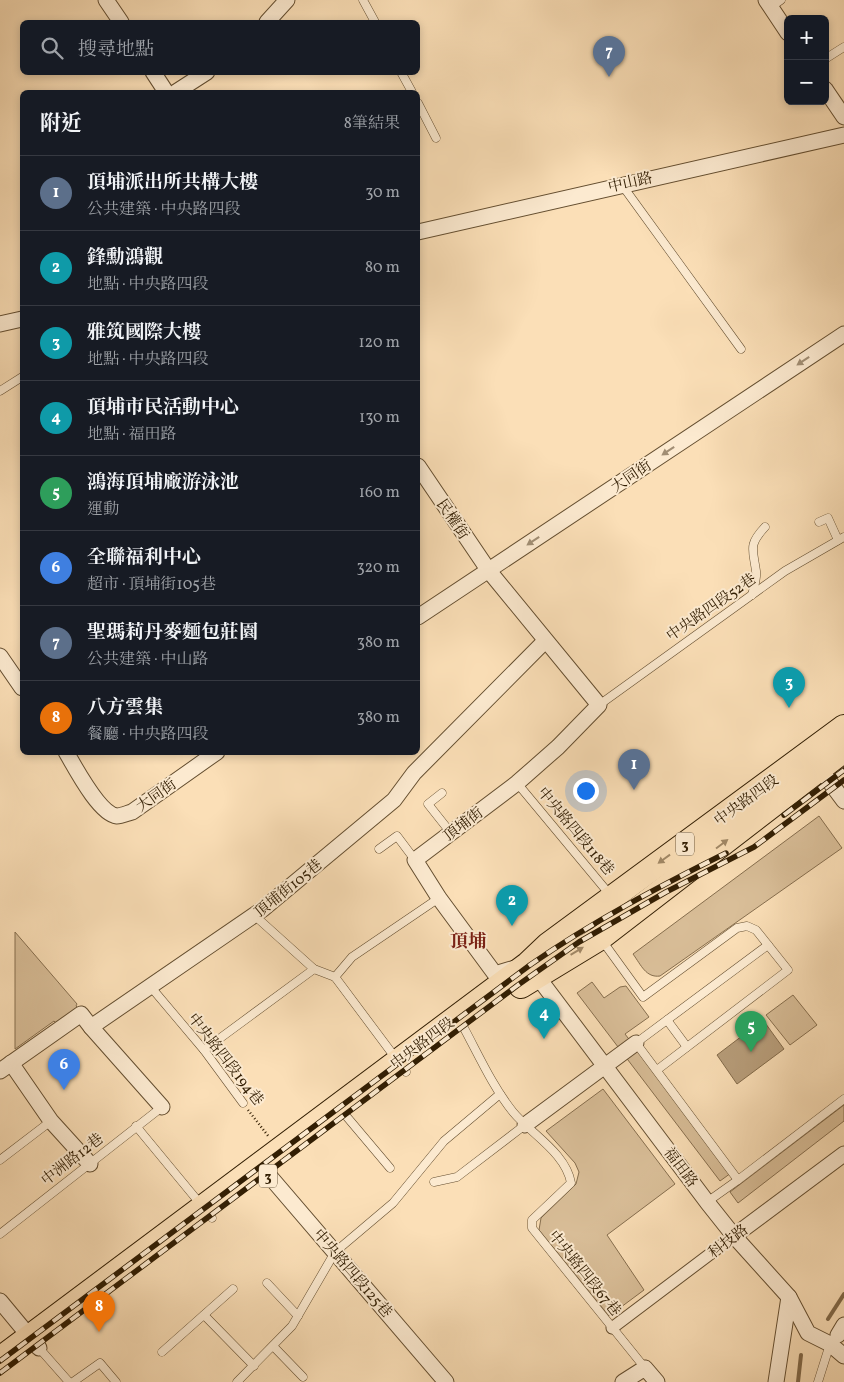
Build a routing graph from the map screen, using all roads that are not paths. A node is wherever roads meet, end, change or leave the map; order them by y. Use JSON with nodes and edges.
{"nodes":[{"id":1,"x":106,"y":0,"type":"edge"},
{"id":2,"x":287,"y":0,"type":"edge"},
{"id":3,"x":363,"y":0,"type":"edge"},
{"id":4,"x":772,"y":2,"type":"edge"},
{"id":5,"x":120,"y":20,"type":"edge"},
{"id":6,"x":269,"y":20,"type":"edge"},
{"id":7,"x":373,"y":20,"type":"edge"},
{"id":8,"x":784,"y":25,"type":"edge"},
{"id":9,"x":844,"y":47,"type":"edge"},
{"id":10,"x":829,"y":56,"type":"edge"},
{"id":11,"x":155,"y":75,"type":"edge"},
{"id":12,"x":202,"y":75,"type":"edge"},
{"id":13,"x":403,"y":75,"type":"edge"},
{"id":14,"x":165,"y":90,"type":"edge"},
{"id":15,"x":179,"y":90,"type":"edge"},
{"id":16,"x":411,"y":90,"type":"edge"},
{"id":17,"x":829,"y":95,"type":"edge"},
{"id":18,"x":420,"y":107,"type":"edge"},
{"id":19,"x":844,"y":117,"type":"edge"},
{"id":20,"x":844,"y":135,"type":"edge"},
{"id":21,"x":436,"y":138,"type":"dead end"},
{"id":22,"x":621,"y":184,"type":"junction"},
{"id":23,"x":420,"y":232,"type":"edge"},
{"id":24,"x":20,"y":320,"type":"edge"},
{"id":25,"x":0,"y":324,"type":"edge"},
{"id":26,"x":844,"y":334,"type":"edge"},
{"id":27,"x":741,"y":349,"type":"dead end"},
{"id":28,"x":20,"y":378,"type":"edge"},
{"id":29,"x":0,"y":391,"type":"edge"},
{"id":30,"x":420,"y":469,"type":"edge"},
{"id":31,"x":819,"y":522,"type":"dead end"},
{"id":32,"x":764,"y":527,"type":"dead end"},
{"id":33,"x":841,"y":539,"type":"edge"},
{"id":34,"x":489,"y":571,"type":"junction"},
{"id":35,"x":752,"y":595,"type":"junction"},
{"id":36,"x":420,"y":616,"type":"edge"},
{"id":37,"x":545,"y":641,"type":"junction"},
{"id":38,"x":0,"y":656,"type":"edge"},
{"id":39,"x":20,"y":685,"type":"edge"},
{"id":40,"x":599,"y":705,"type":"junction"},
{"id":41,"x":844,"y":727,"type":"edge"},
{"id":42,"x":844,"y":750,"type":"edge"},
{"id":43,"x":68,"y":755,"type":"edge"},
{"id":44,"x":213,"y":755,"type":"edge"},
{"id":45,"x":814,"y":761,"type":"junction"},
{"id":46,"x":517,"y":783,"type":"junction"},
{"id":47,"x":442,"y":793,"type":"dead end"},
{"id":48,"x":844,"y":801,"type":"edge"},
{"id":49,"x":450,"y":833,"type":"junction"},
{"id":50,"x":379,"y":849,"type":"dead end"},
{"id":51,"x":416,"y":860,"type":"junction"},
{"id":52,"x":613,"y":897,"type":"junction"},
{"id":53,"x":439,"y":898,"type":"junction"},
{"id":54,"x":254,"y":915,"type":"junction"},
{"id":55,"x":600,"y":938,"type":"junction"},
{"id":56,"x":768,"y":945,"type":"junction"},
{"id":57,"x":314,"y":969,"type":"junction"},
{"id":58,"x":531,"y":970,"type":"junction"},
{"id":59,"x":335,"y":977,"type":"junction"},
{"id":60,"x":150,"y":986,"type":"junction"},
{"id":61,"x":667,"y":1020,"type":"junction"},
{"id":62,"x":91,"y":1027,"type":"junction"},
{"id":63,"x":464,"y":1028,"type":"junction"},
{"id":64,"x":636,"y":1043,"type":"junction"},
{"id":65,"x":687,"y":1047,"type":"junction"},
{"id":66,"x":204,"y":1050,"type":"junction"},
{"id":67,"x":402,"y":1066,"type":"junction"},
{"id":68,"x":6,"y":1067,"type":"edge"},
{"id":69,"x":604,"y":1067,"type":"junction"},
{"id":70,"x":657,"y":1070,"type":"junction"},
{"id":71,"x":500,"y":1094,"type":"junction"},
{"id":72,"x":844,"y":1099,"type":"edge"},
{"id":73,"x":243,"y":1103,"type":"road end"},
{"id":74,"x":162,"y":1107,"type":"joint"},
{"id":75,"x":347,"y":1117,"type":"junction"},
{"id":76,"x":51,"y":1121,"type":"junction"},
{"id":77,"x":525,"y":1125,"type":"junction"},
{"id":78,"x":136,"y":1126,"type":"junction"},
{"id":79,"x":844,"y":1154,"type":"edge"},
{"id":80,"x":0,"y":1160,"type":"edge"},
{"id":81,"x":90,"y":1164,"type":"junction"},
{"id":82,"x":390,"y":1168,"type":"dead end"},
{"id":83,"x":264,"y":1170,"type":"junction"},
{"id":84,"x":738,"y":1180,"type":"junction"},
{"id":85,"x":434,"y":1182,"type":"dead end"},
{"id":86,"x":707,"y":1202,"type":"junction"},
{"id":87,"x":207,"y":1212,"type":"junction"},
{"id":88,"x":0,"y":1234,"type":"edge"},
{"id":89,"x":734,"y":1236,"type":"junction"},
{"id":90,"x":335,"y":1252,"type":"junction"},
{"id":91,"x":267,"y":1283,"type":"dead end"},
{"id":92,"x":232,"y":1289,"type":"dead end"},
{"id":93,"x":788,"y":1297,"type":"junction"},
{"id":94,"x":0,"y":1302,"type":"edge"},
{"id":95,"x":204,"y":1315,"type":"junction"},
{"id":96,"x":298,"y":1316,"type":"junction"},
{"id":97,"x":612,"y":1328,"type":"junction"},
{"id":98,"x":837,"y":1335,"type":"edge"},
{"id":99,"x":35,"y":1342,"type":"junction"},
{"id":100,"x":273,"y":1346,"type":"junction"},
{"id":101,"x":162,"y":1352,"type":"dead end"},
{"id":102,"x":844,"y":1356,"type":"edge"},
{"id":103,"x":0,"y":1359,"type":"edge"},
{"id":104,"x":254,"y":1366,"type":"junction"},
{"id":105,"x":645,"y":1368,"type":"junction"},
{"id":106,"x":0,"y":1375,"type":"edge"},
{"id":107,"x":303,"y":1377,"type":"dead end"},
{"id":108,"x":69,"y":1382,"type":"edge"},
{"id":109,"x":73,"y":1382,"type":"edge"},
{"id":110,"x":116,"y":1382,"type":"edge"},
{"id":111,"x":237,"y":1382,"type":"edge"},
{"id":112,"x":446,"y":1382,"type":"edge"},
{"id":113,"x":623,"y":1382,"type":"edge"},
{"id":114,"x":657,"y":1382,"type":"edge"},
{"id":115,"x":776,"y":1382,"type":"edge"},
{"id":116,"x":818,"y":1382,"type":"edge"}],
"edges":[{"from":1,"to":5,"type":"street"},
{"from":2,"to":6,"type":"street"},
{"from":3,"to":7,"type":"lane"},
{"from":4,"to":8,"type":"street"},
{"from":9,"to":10,"type":"lane"},
{"from":11,"to":14,"type":"street"},
{"from":12,"to":15,"type":"street"},
{"from":13,"to":16,"type":"lane"},
{"from":17,"to":19,"type":"street"},
{"from":18,"to":21,"type":"lane"},
{"from":20,"to":22,"type":"street","name":"中山路"},
{"from":22,"to":23,"type":"street","name":"中山路"},
{"from":22,"to":27,"type":"lane"},
{"from":24,"to":25,"type":"street"},
{"from":26,"to":34,"type":"street","name":"大同街","one_way":true},
{"from":28,"to":29,"type":"lane"},
{"from":30,"to":34,"type":"street","name":"民權街"},
{"from":31,"to":33,"type":"lane"},
{"from":32,"to":35,"type":"lane"},
{"from":33,"to":35,"type":"lane","name":"中央路四段52巷"},
{"from":34,"to":36,"type":"street","name":"大同街"},
{"from":34,"to":37,"type":"street"},
{"from":35,"to":40,"type":"lane","name":"中央路四段52巷"},
{"from":37,"to":40,"type":"street"},
{"from":37,"to":54,"type":"street","name":"頂埔街105巷"},
{"from":38,"to":39,"type":"street"},
{"from":40,"to":46,"type":"street","name":"頂埔街"},
{"from":41,"to":45,"type":"main road","name":"中央路四段","number":"3"},
{"from":42,"to":45,"type":"main road","name":"中央路四段","number":"3"},
{"from":43,"to":44,"type":"street","name":"大同街"},
{"from":45,"to":48,"type":"street"},
{"from":45,"to":52,"type":"main road","name":"中央路四段","number":"3","one_way":true},
{"from":55,"to":45,"type":"main road","name":"中央路四段","number":"3","one_way":true},
{"from":46,"to":49,"type":"street","name":"頂埔街"},
{"from":46,"to":52,"type":"lane","name":"中央路四段118巷"},
{"from":47,"to":49,"type":"lane"},
{"from":49,"to":51,"type":"street","name":"頂埔街"},
{"from":50,"to":51,"type":"lane"},
{"from":51,"to":53,"type":"street"},
{"from":52,"to":58,"type":"main road","name":"中央路四段","number":"3"},
{"from":53,"to":58,"type":"street"},
{"from":53,"to":59,"type":"lane"},
{"from":54,"to":57,"type":"lane"},
{"from":54,"to":60,"type":"street","name":"頂埔街105巷"},
{"from":55,"to":56,"type":"lane"},
{"from":58,"to":55,"type":"main road","name":"中央路四段","number":"3","one_way":true},
{"from":56,"to":61,"type":"lane"},
{"from":56,"to":65,"type":"lane"},
{"from":57,"to":59,"type":"lane"},
{"from":57,"to":66,"type":"lane"},
{"from":58,"to":63,"type":"main road","name":"中央路四段","number":"3"},
{"from":58,"to":67,"type":"main road","name":"中央路四段","number":"3"},
{"from":58,"to":69,"type":"street","name":"福田路"},
{"from":59,"to":67,"type":"lane"},
{"from":60,"to":62,"type":"street","name":"頂埔街105巷"},
{"from":60,"to":66,"type":"lane","name":"中央路四段194巷"},
{"from":61,"to":64,"type":"lane"},
{"from":61,"to":65,"type":"lane"},
{"from":62,"to":68,"type":"street"},
{"from":62,"to":74,"type":"street"},
{"from":63,"to":67,"type":"main road","name":"中央路四段","number":"3"},
{"from":63,"to":71,"type":"lane","name":"中央路四段67巷"},
{"from":64,"to":69,"type":"street"},
{"from":64,"to":70,"type":"lane"},
{"from":65,"to":70,"type":"lane"},
{"from":66,"to":73,"type":"lane","name":"中央路四段194巷"},
{"from":67,"to":75,"type":"main road","name":"中央路四段","number":"3"},
{"from":67,"to":83,"type":"main road","name":"中央路四段","number":"3"},
{"from":68,"to":76,"type":"street"},
{"from":69,"to":77,"type":"street"},
{"from":69,"to":86,"type":"street","name":"福田路"},
{"from":70,"to":84,"type":"lane"},
{"from":71,"to":77,"type":"lane","name":"中央路四段67巷"},
{"from":71,"to":90,"type":"lane"},
{"from":72,"to":84,"type":"lane"},
{"from":74,"to":78,"type":"lane","name":"中洲路12巷"},
{"from":75,"to":82,"type":"lane"},
{"from":75,"to":83,"type":"main road","name":"中央路四段","number":"3"},
{"from":76,"to":80,"type":"lane"},
{"from":76,"to":81,"type":"street"},
{"from":77,"to":85,"type":"lane"},
{"from":77,"to":97,"type":"lane","name":"中央路四段67巷"},
{"from":78,"to":81,"type":"lane","name":"中洲路12巷"},
{"from":78,"to":87,"type":"lane"},
{"from":79,"to":89,"type":"street","name":"科技路"},
{"from":81,"to":88,"type":"lane","name":"中洲路12巷"},
{"from":83,"to":87,"type":"main road","name":"中央路四段","number":"3"},
{"from":83,"to":90,"type":"street","name":"中央路四段125巷"},
{"from":84,"to":86,"type":"lane"},
{"from":86,"to":89,"type":"street","name":"福田路"},
{"from":87,"to":99,"type":"main road","name":"中央路四段","number":"3"},
{"from":89,"to":93,"type":"street","name":"福田路"},
{"from":89,"to":97,"type":"street","name":"科技路"},
{"from":90,"to":96,"type":"lane"},
{"from":90,"to":112,"type":"street","name":"中央路四段125巷"},
{"from":91,"to":96,"type":"lane"},
{"from":92,"to":95,"type":"lane"},
{"from":93,"to":98,"type":"street","name":"福田路"},
{"from":93,"to":115,"type":"street"},
{"from":94,"to":99,"type":"street"},
{"from":95,"to":101,"type":"lane"},
{"from":95,"to":104,"type":"lane"},
{"from":96,"to":100,"type":"lane"},
{"from":97,"to":105,"type":"lane","name":"中央路四段67巷"},
{"from":98,"to":102,"type":"street","name":"福田路"},
{"from":98,"to":116,"type":"lane"},
{"from":99,"to":103,"type":"main road","name":"中央路四段","number":"3"},
{"from":99,"to":106,"type":"main road","name":"中央路四段","number":"3"},
{"from":99,"to":108,"type":"lane"},
{"from":100,"to":104,"type":"lane"},
{"from":100,"to":107,"type":"lane"},
{"from":104,"to":111,"type":"lane"},
{"from":105,"to":113,"type":"street"},
{"from":105,"to":114,"type":"street"},
{"from":109,"to":110,"type":"lane"}]}
